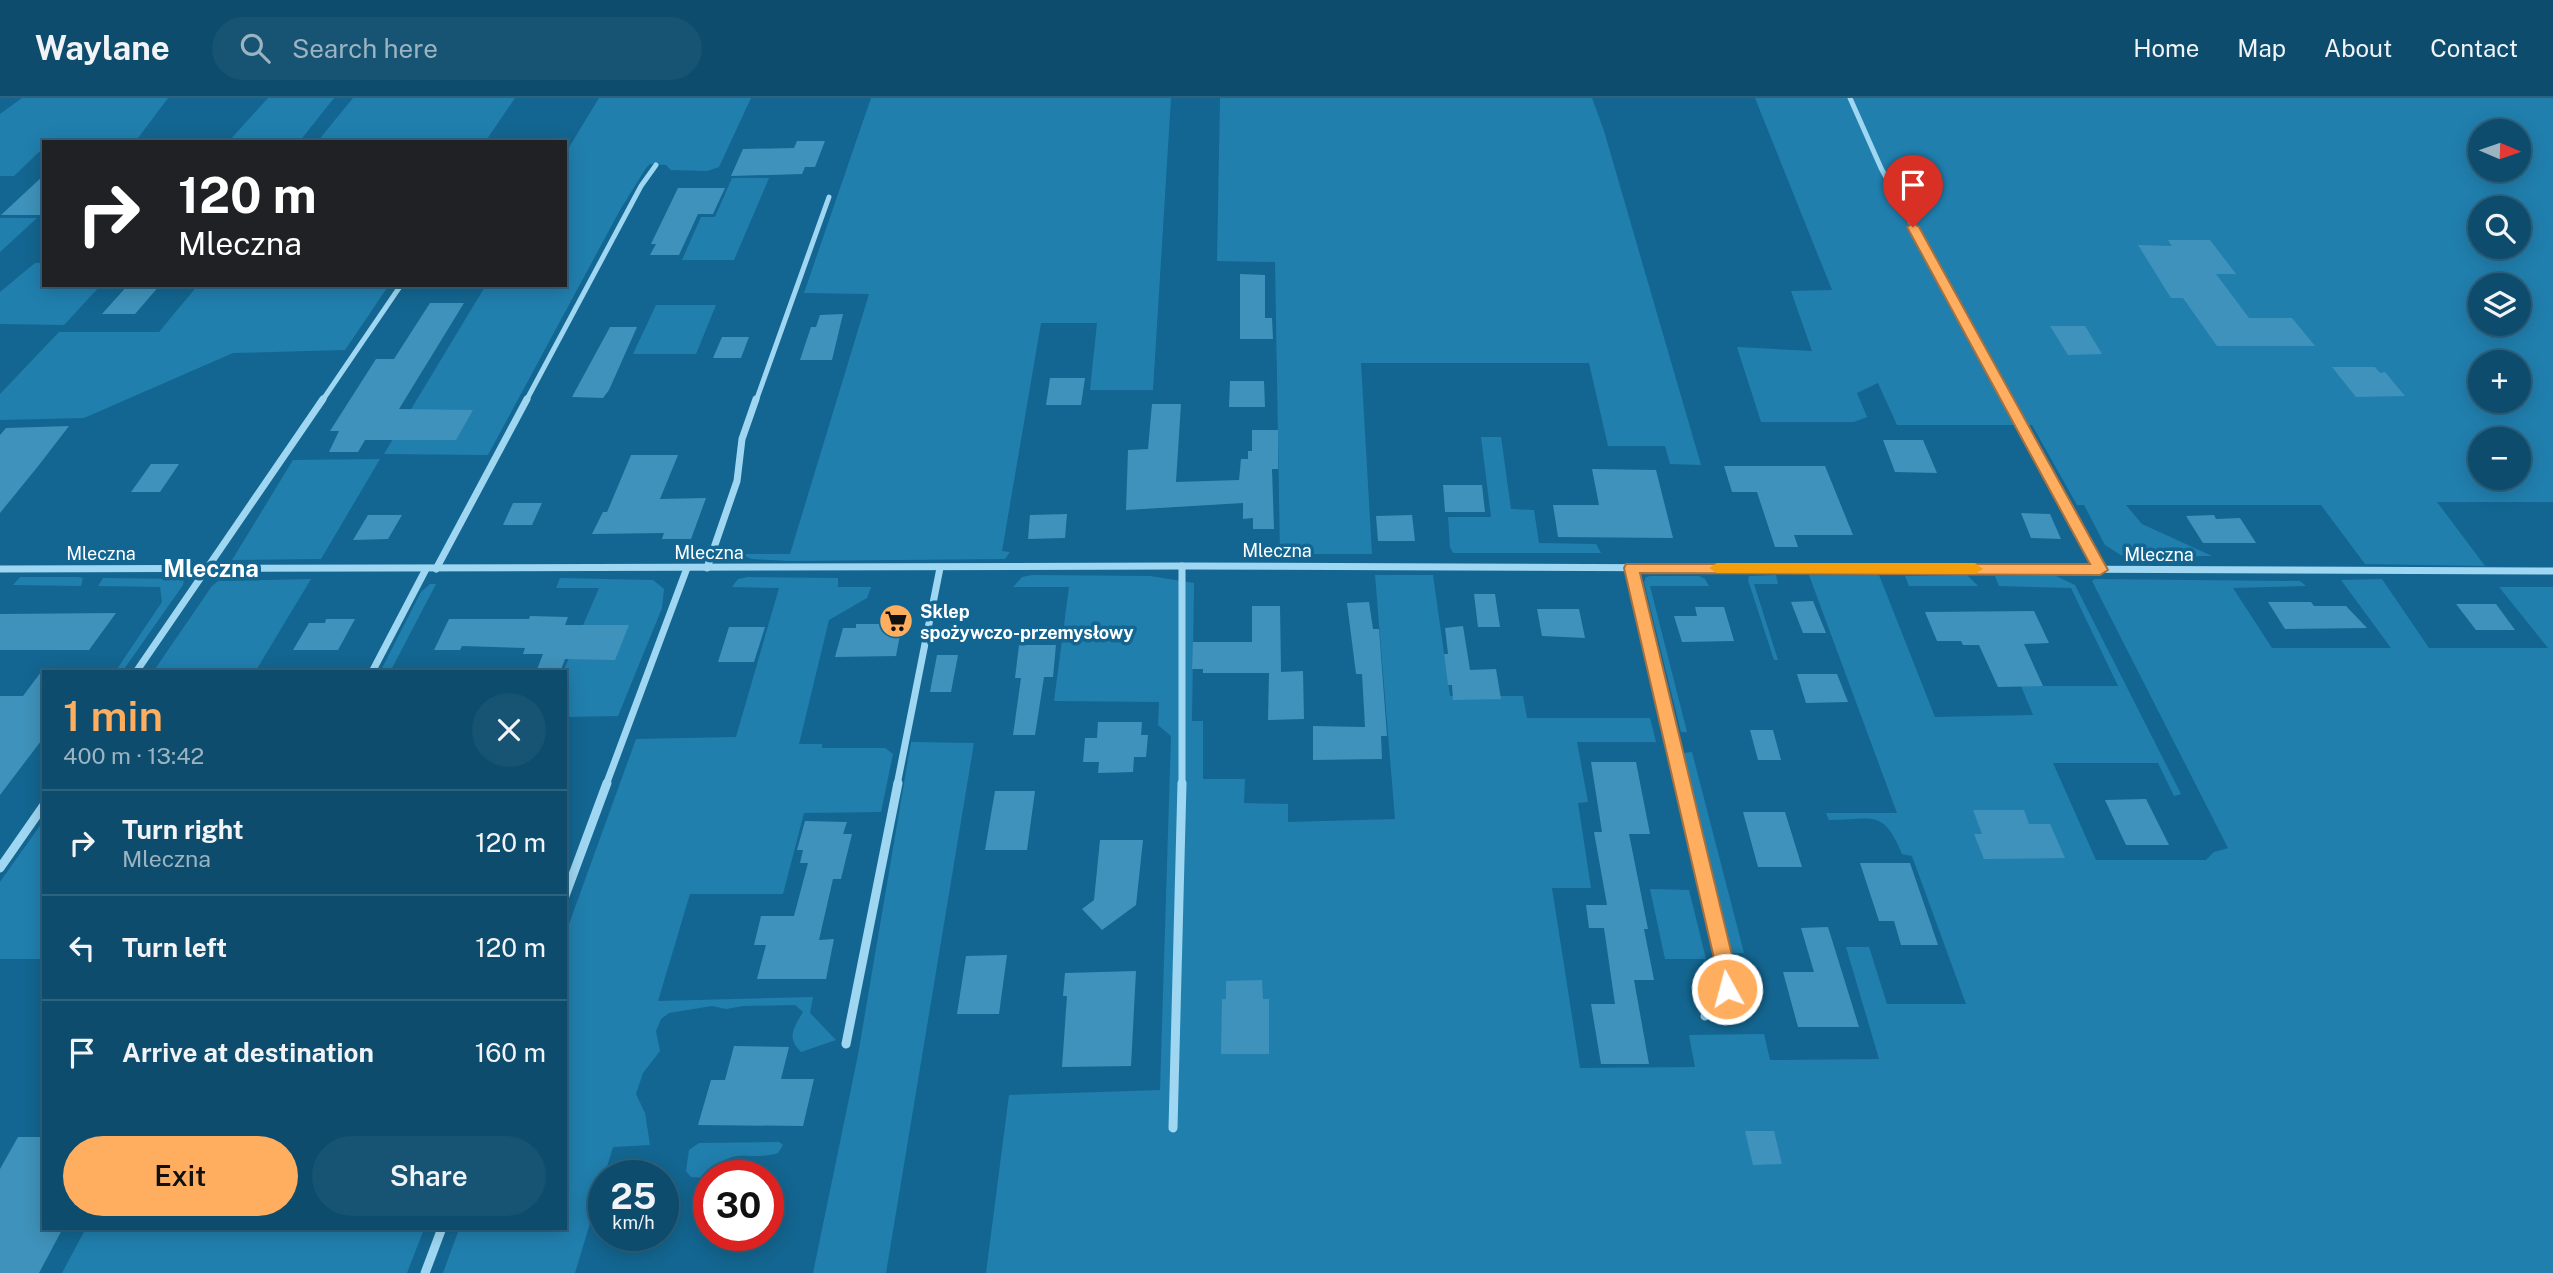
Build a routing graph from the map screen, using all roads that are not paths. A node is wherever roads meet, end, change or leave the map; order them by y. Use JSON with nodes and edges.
{"nodes":[{"id":1,"x":1850,"y":98,"type":"edge"},
{"id":2,"x":656,"y":165,"type":"dead end"},
{"id":3,"x":829,"y":197,"type":"dead end"},
{"id":4,"x":400,"y":287,"type":"edge"},
{"id":5,"x":1182,"y":566,"type":"junction"},
{"id":6,"x":687,"y":568,"type":"junction"},
{"id":7,"x":707,"y":568,"type":"junction"},
{"id":8,"x":940,"y":568,"type":"junction"},
{"id":9,"x":1631,"y":568,"type":"junction"},
{"id":10,"x":0,"y":569,"type":"edge"},
{"id":11,"x":209,"y":569,"type":"junction"},
{"id":12,"x":426,"y":569,"type":"junction"},
{"id":13,"x":436,"y":569,"type":"junction"},
{"id":14,"x":2100,"y":570,"type":"junction"},
{"id":15,"x":2553,"y":571,"type":"edge"},
{"id":16,"x":137,"y":670,"type":"edge"},
{"id":17,"x":373,"y":670,"type":"edge"},
{"id":18,"x":42,"y":808,"type":"edge"},
{"id":19,"x":0,"y":868,"type":"edge"},
{"id":20,"x":567,"y":891,"type":"edge"},
{"id":21,"x":1705,"y":1016,"type":"dead end"},
{"id":22,"x":846,"y":1044,"type":"dead end"},
{"id":23,"x":1173,"y":1128,"type":"dead end"},
{"id":24,"x":441,"y":1230,"type":"edge"},
{"id":25,"x":425,"y":1273,"type":"edge"}],
"edges":[{"from":1,"to":14,"type":"street"},
{"from":2,"to":13,"type":"street"},
{"from":3,"to":7,"type":"street"},
{"from":4,"to":11,"type":"street"},
{"from":5,"to":8,"type":"street","name":"Mleczna"},
{"from":5,"to":9,"type":"street","name":"Mleczna"},
{"from":5,"to":23,"type":"street"},
{"from":6,"to":7,"type":"street","name":"Mleczna"},
{"from":6,"to":13,"type":"street","name":"Mleczna"},
{"from":6,"to":20,"type":"street"},
{"from":7,"to":8,"type":"street","name":"Mleczna"},
{"from":8,"to":22,"type":"street"},
{"from":9,"to":14,"type":"street","name":"Mleczna"},
{"from":9,"to":21,"type":"street"},
{"from":10,"to":11,"type":"street","name":"Mleczna"},
{"from":11,"to":12,"type":"street","name":"Mleczna"},
{"from":11,"to":16,"type":"street"},
{"from":12,"to":13,"type":"street","name":"Mleczna"},
{"from":12,"to":17,"type":"street"},
{"from":14,"to":15,"type":"street","name":"Mleczna"},
{"from":18,"to":19,"type":"street"},
{"from":24,"to":25,"type":"street"}]}
